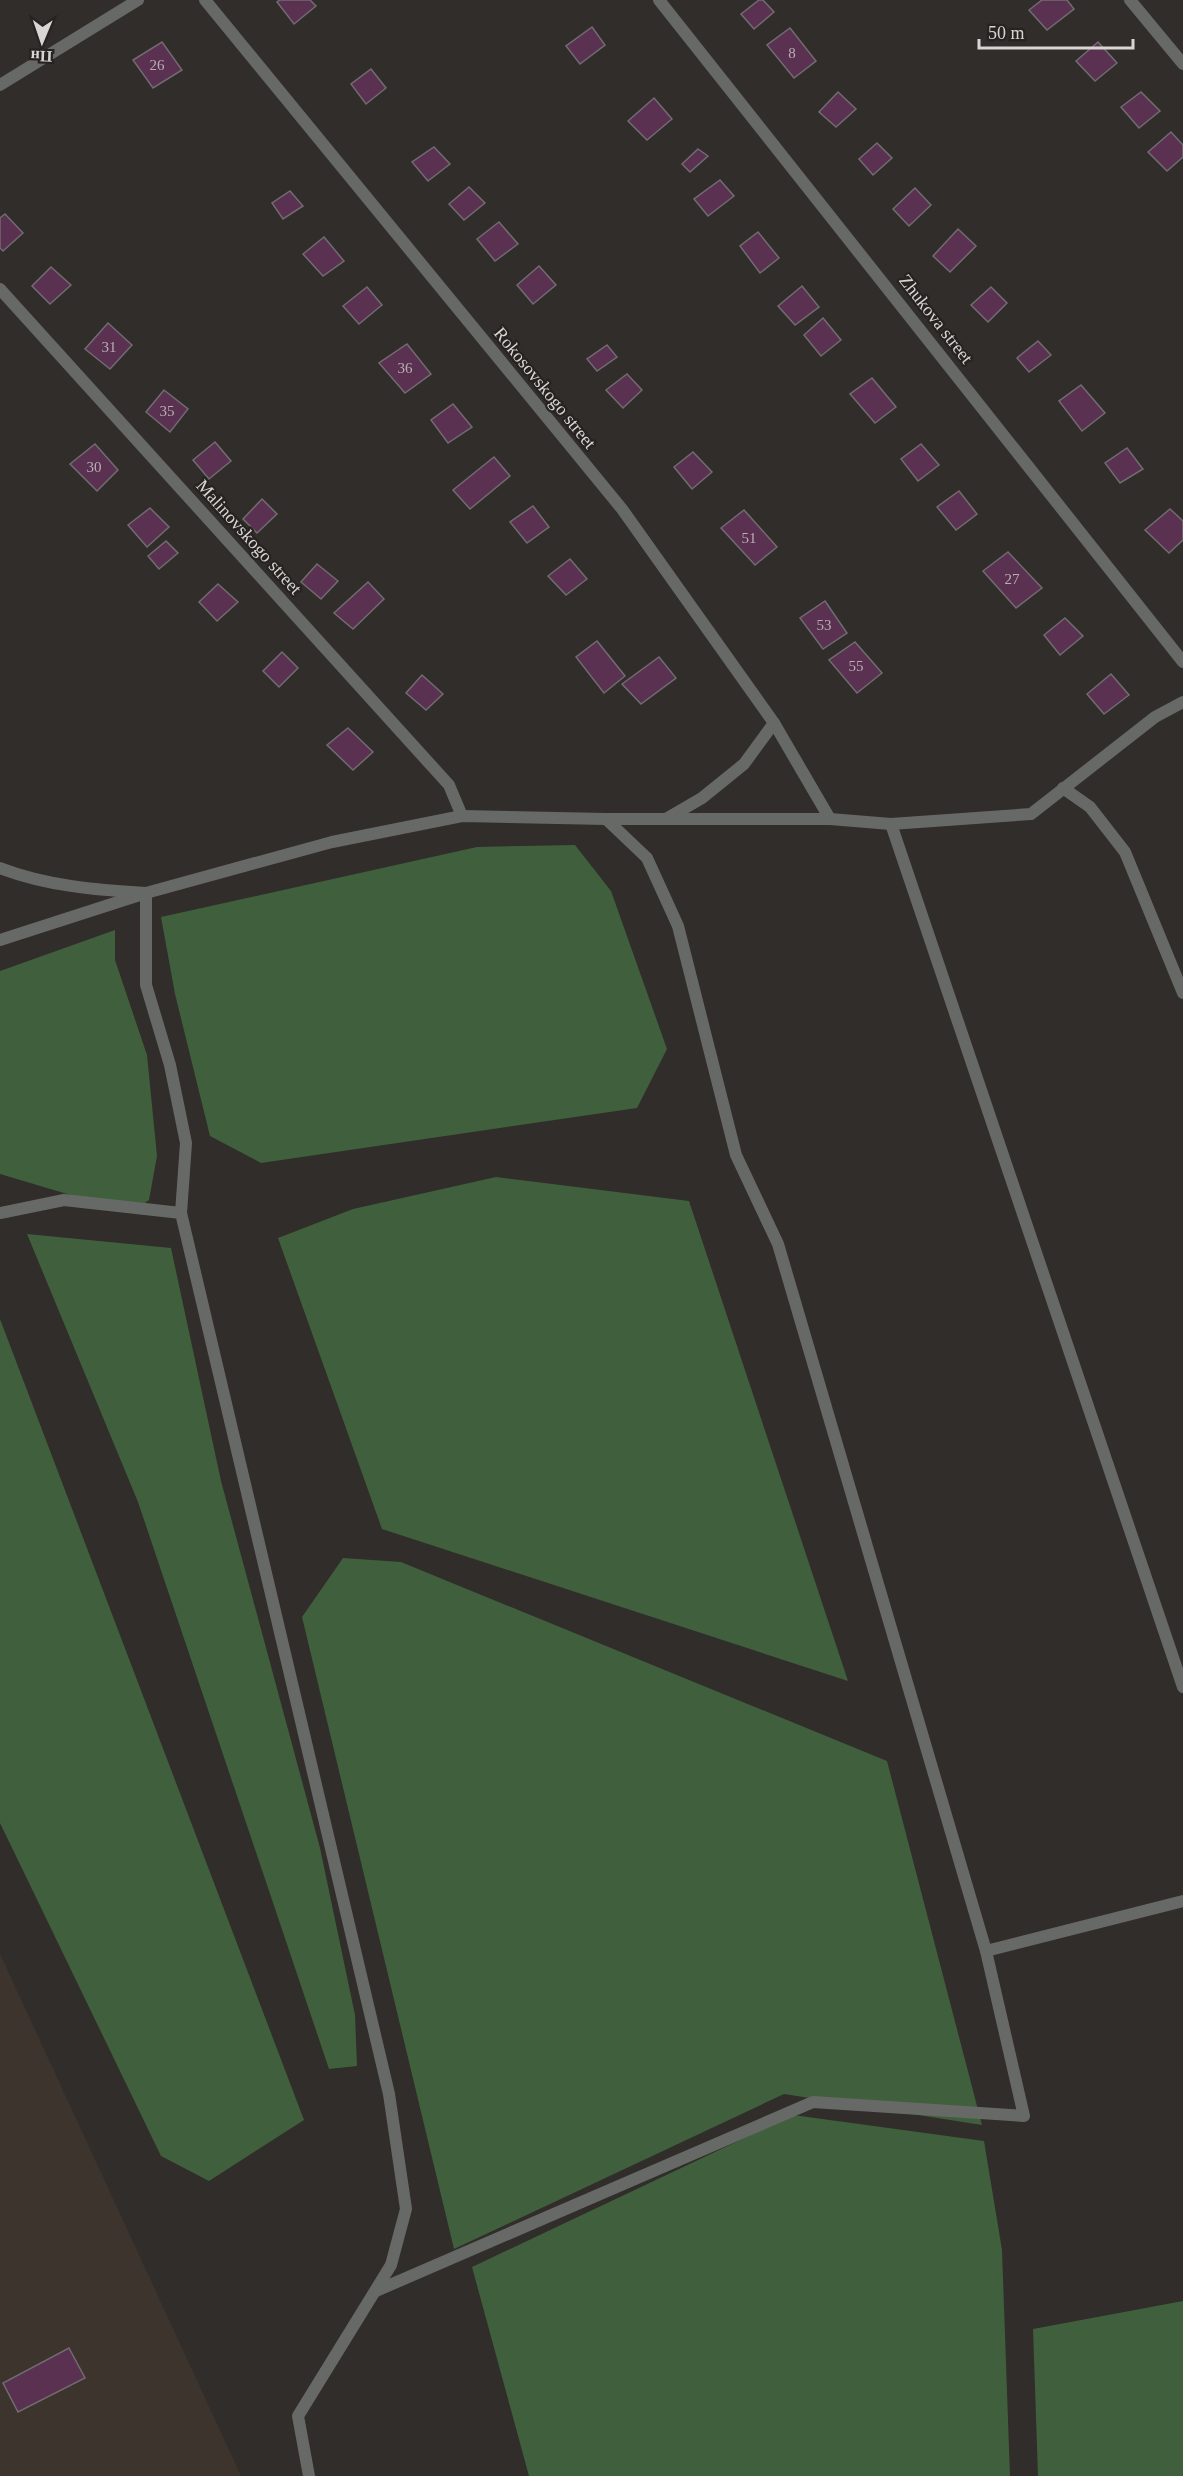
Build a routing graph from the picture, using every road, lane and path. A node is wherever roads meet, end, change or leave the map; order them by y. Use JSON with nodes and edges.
{"nodes":[{"id":1,"x":138,"y":0,"type":"edge"},
{"id":2,"x":205,"y":0,"type":"edge"},
{"id":3,"x":659,"y":0,"type":"edge"},
{"id":4,"x":1130,"y":0,"type":"edge"},
{"id":5,"x":1183,"y":64,"type":"edge"},
{"id":6,"x":0,"y":86,"type":"edge"},
{"id":7,"x":0,"y":289,"type":"edge"},
{"id":8,"x":1183,"y":662,"type":"edge"},
{"id":9,"x":1183,"y":702,"type":"edge"},
{"id":10,"x":774,"y":723,"type":"junction"},
{"id":11,"x":1063,"y":788,"type":"junction"},
{"id":12,"x":462,"y":816,"type":"junction"},
{"id":13,"x":606,"y":819,"type":"junction"},
{"id":14,"x":665,"y":819,"type":"junction"},
{"id":15,"x":830,"y":819,"type":"junction"},
{"id":16,"x":891,"y":824,"type":"junction"},
{"id":17,"x":0,"y":868,"type":"edge"},
{"id":18,"x":146,"y":893,"type":"junction"},
{"id":19,"x":0,"y":940,"type":"edge"},
{"id":20,"x":1183,"y":993,"type":"edge"},
{"id":21,"x":0,"y":1213,"type":"edge"},
{"id":22,"x":181,"y":1213,"type":"junction"},
{"id":23,"x":1183,"y":1687,"type":"edge"},
{"id":24,"x":1183,"y":1901,"type":"edge"},
{"id":25,"x":986,"y":1951,"type":"junction"},
{"id":26,"x":376,"y":2290,"type":"junction"},
{"id":27,"x":309,"y":2476,"type":"edge"}],
"edges":[{"from":1,"to":6,"type":"street"},
{"from":2,"to":10,"type":"street","name":"Rokosovskogo street"},
{"from":3,"to":8,"type":"street","name":"Zhukova street"},
{"from":4,"to":5,"type":"street"},
{"from":7,"to":12,"type":"street","name":"Malinovskogo street"},
{"from":9,"to":11,"type":"street"},
{"from":10,"to":14,"type":"street"},
{"from":10,"to":15,"type":"street","name":"Rokosovskogo street"},
{"from":11,"to":16,"type":"street"},
{"from":11,"to":20,"type":"street"},
{"from":12,"to":13,"type":"street"},
{"from":12,"to":18,"type":"street"},
{"from":13,"to":14,"type":"street"},
{"from":13,"to":25,"type":"street"},
{"from":14,"to":15,"type":"street"},
{"from":15,"to":16,"type":"street"},
{"from":16,"to":23,"type":"street"},
{"from":17,"to":18,"type":"street"},
{"from":18,"to":19,"type":"street"},
{"from":18,"to":22,"type":"street"},
{"from":21,"to":22,"type":"street"},
{"from":22,"to":26,"type":"street"},
{"from":24,"to":25,"type":"street"},
{"from":25,"to":26,"type":"street"},
{"from":26,"to":27,"type":"street"}]}
